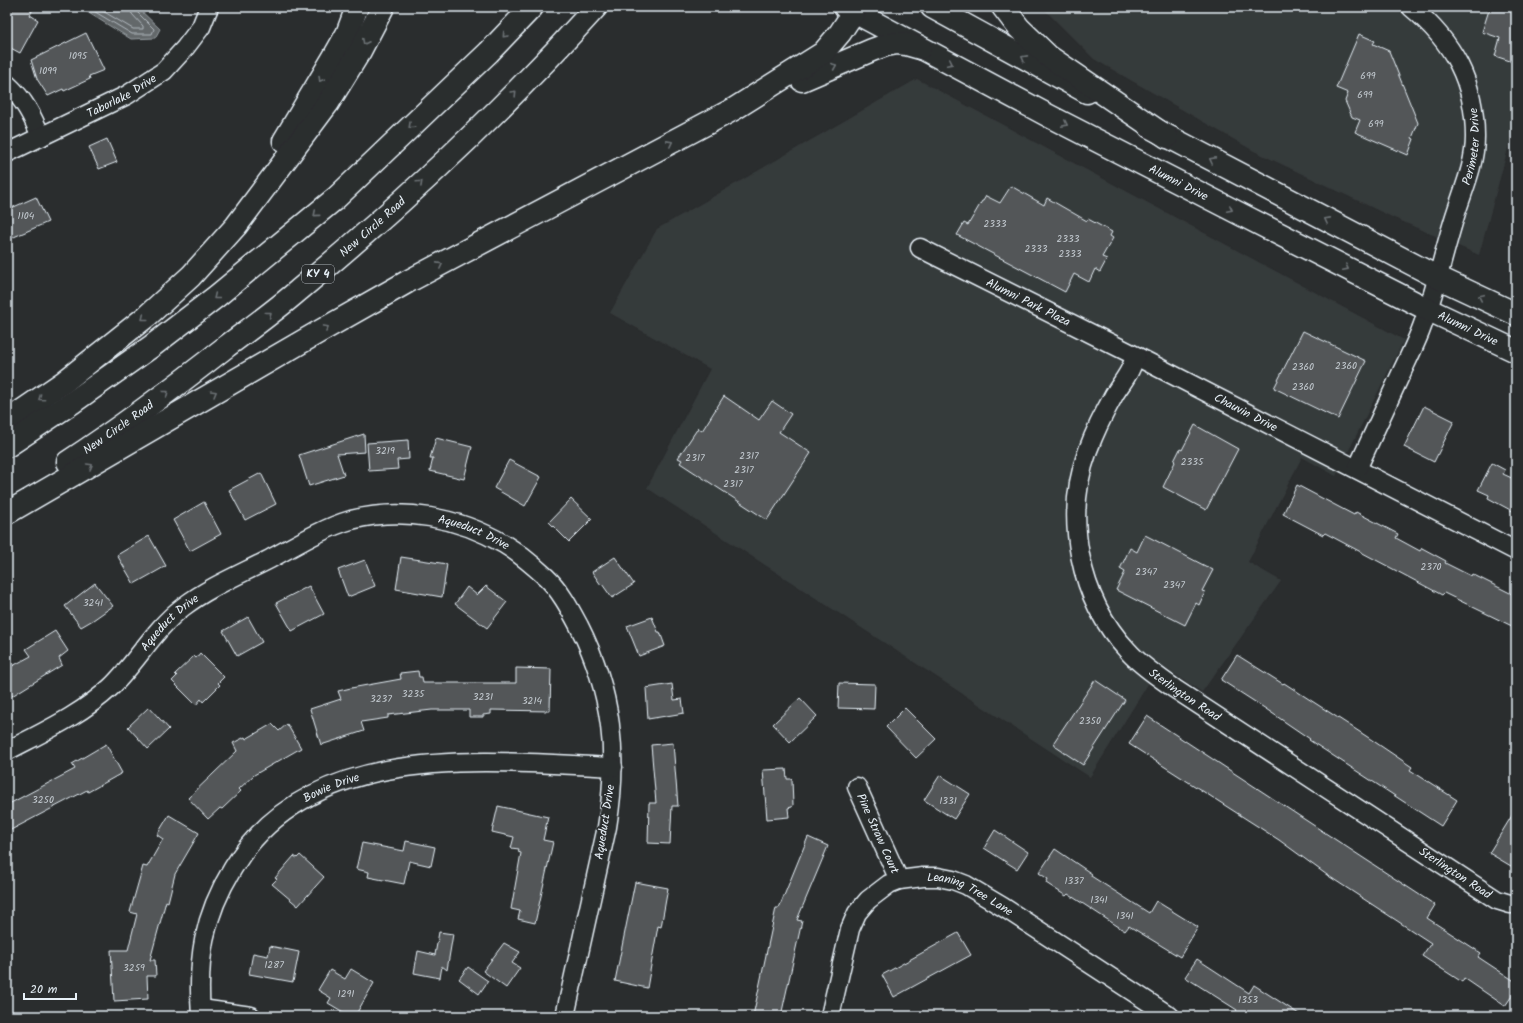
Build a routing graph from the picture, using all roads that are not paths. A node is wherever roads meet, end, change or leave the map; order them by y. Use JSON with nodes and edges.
{"nodes":[{"id":1,"x":209,"y":7,"type":"edge"},
{"id":2,"x":357,"y":7,"type":"edge"},
{"id":3,"x":383,"y":7,"type":"edge"},
{"id":4,"x":532,"y":7,"type":"edge"},
{"id":5,"x":596,"y":7,"type":"edge"},
{"id":6,"x":932,"y":7,"type":"edge"},
{"id":7,"x":1003,"y":7,"type":"edge"},
{"id":8,"x":1411,"y":7,"type":"edge"},
{"id":9,"x":852,"y":9,"type":"edge"},
{"id":10,"x":920,"y":48,"type":"junction"},
{"id":11,"x":7,"y":84,"type":"edge"},
{"id":12,"x":734,"y":109,"type":"junction"},
{"id":13,"x":1167,"y":136,"type":"junction"},
{"id":14,"x":41,"y":138,"type":"junction"},
{"id":15,"x":7,"y":154,"type":"edge"},
{"id":16,"x":920,"y":248,"type":"dead end"},
{"id":17,"x":1437,"y":277,"type":"junction"},
{"id":18,"x":173,"y":292,"type":"junction"},
{"id":19,"x":1427,"y":309,"type":"junction"},
{"id":20,"x":1516,"y":314,"type":"edge"},
{"id":21,"x":1516,"y":351,"type":"edge"},
{"id":22,"x":1136,"y":356,"type":"junction"},
{"id":23,"x":7,"y":421,"type":"edge"},
{"id":24,"x":7,"y":446,"type":"edge"},
{"id":25,"x":1357,"y":469,"type":"junction"},
{"id":26,"x":7,"y":502,"type":"edge"},
{"id":27,"x":7,"y":512,"type":"edge"},
{"id":28,"x":1516,"y":552,"type":"edge"},
{"id":29,"x":7,"y":750,"type":"edge"},
{"id":30,"x":613,"y":767,"type":"junction"},
{"id":31,"x":857,"y":787,"type":"dead end"},
{"id":32,"x":899,"y":880,"type":"junction"},
{"id":33,"x":1516,"y":904,"type":"edge"},
{"id":34,"x":201,"y":1012,"type":"edge"},
{"id":35,"x":251,"y":1016,"type":"edge"},
{"id":36,"x":565,"y":1016,"type":"edge"},
{"id":37,"x":830,"y":1016,"type":"edge"},
{"id":38,"x":1170,"y":1016,"type":"edge"}],
"edges":[{"from":1,"to":14,"type":"street","name":"Taborlake Drive"},
{"from":2,"to":18,"type":"main road","one_way":true},
{"from":3,"to":18,"type":"main road","one_way":true},
{"from":4,"to":24,"type":"main road","one_way":true},
{"from":26,"to":5,"type":"main road","name":"New Circle Road","number":"KY 4","one_way":true},
{"from":13,"to":6,"type":"main road","one_way":true},
{"from":7,"to":13,"type":"main road"},
{"from":8,"to":17,"type":"street","name":"Perimeter Drive"},
{"from":9,"to":10,"type":"main road","name":"Alumni Drive"},
{"from":9,"to":12,"type":"main road"},
{"from":12,"to":10,"type":"main road","one_way":true},
{"from":10,"to":19,"type":"main road","name":"Alumni Drive","one_way":true},
{"from":11,"to":14,"type":"street"},
{"from":27,"to":12,"type":"main road","one_way":true},
{"from":17,"to":13,"type":"main road","one_way":true},
{"from":14,"to":15,"type":"street","name":"Taborlake Drive"},
{"from":16,"to":22,"type":"street","name":"Alumni Park Plaza"},
{"from":17,"to":19,"type":"street"},
{"from":20,"to":17,"type":"main road","one_way":true},
{"from":18,"to":23,"type":"main road","one_way":true},
{"from":19,"to":21,"type":"main road","name":"Alumni Drive"},
{"from":19,"to":25,"type":"street"},
{"from":22,"to":25,"type":"street","name":"Chauvin Drive"},
{"from":22,"to":33,"type":"street","name":"Sterlington Road"},
{"from":25,"to":28,"type":"street","name":"Chauvin Drive"},
{"from":29,"to":30,"type":"street","name":"Aqueduct Drive"},
{"from":30,"to":34,"type":"street","name":"Bowie Drive"},
{"from":30,"to":36,"type":"street","name":"Aqueduct Drive"},
{"from":31,"to":32,"type":"street","name":"Pine Straw Court"},
{"from":32,"to":37,"type":"street","name":"Leaning Tree Lane"},
{"from":32,"to":38,"type":"street","name":"Leaning Tree Lane"},
{"from":34,"to":35,"type":"street"}]}
